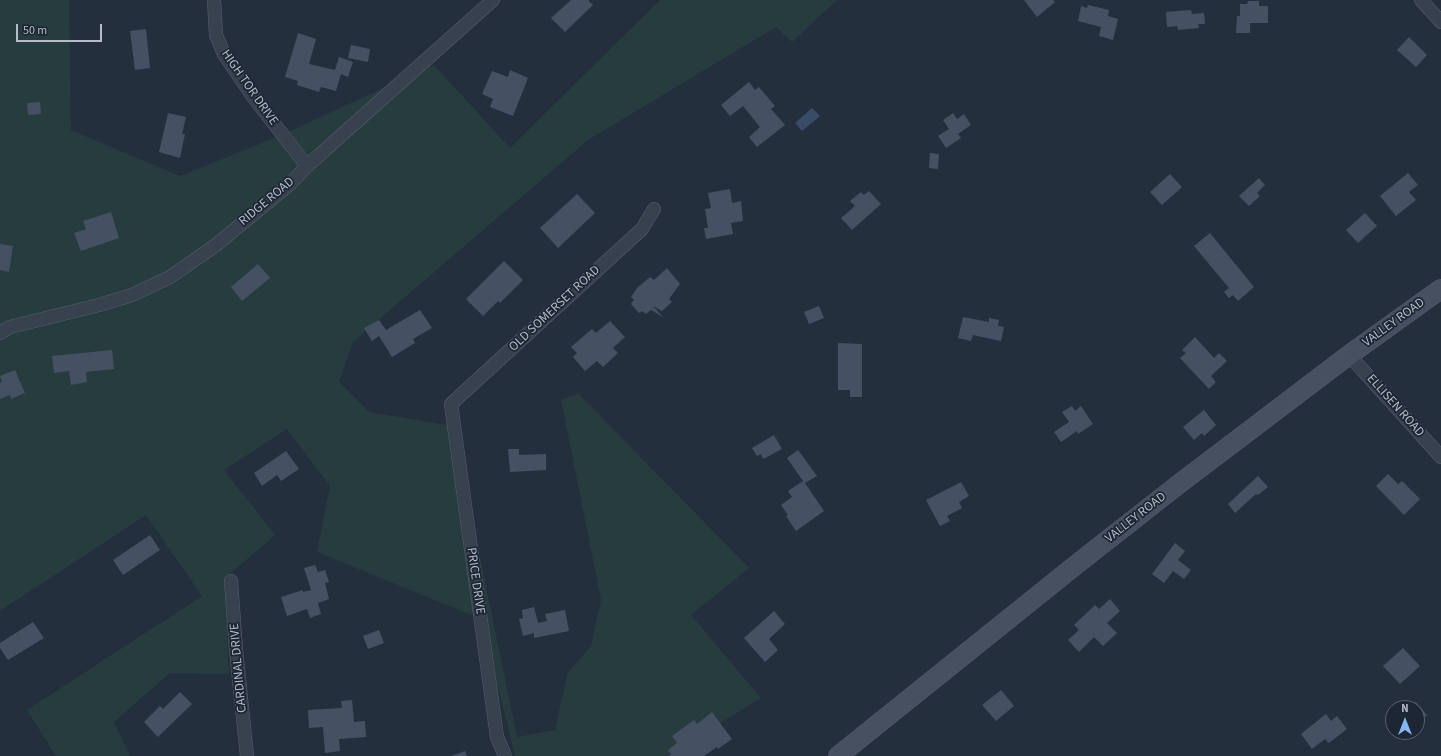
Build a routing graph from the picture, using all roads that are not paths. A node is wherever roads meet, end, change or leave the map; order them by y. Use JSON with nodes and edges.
{"nodes":[{"id":1,"x":214,"y":0,"type":"edge"},
{"id":2,"x":493,"y":0,"type":"edge"},
{"id":3,"x":1421,"y":0,"type":"edge"},
{"id":4,"x":1441,"y":22,"type":"edge"},
{"id":5,"x":307,"y":166,"type":"junction"},
{"id":6,"x":654,"y":209,"type":"dead end"},
{"id":7,"x":1441,"y":289,"type":"edge"},
{"id":8,"x":0,"y":333,"type":"edge"},
{"id":9,"x":1350,"y":355,"type":"junction"},
{"id":10,"x":451,"y":404,"type":"joint"},
{"id":11,"x":1441,"y":457,"type":"edge"},
{"id":12,"x":231,"y":581,"type":"dead end"},
{"id":13,"x":247,"y":756,"type":"edge"},
{"id":14,"x":505,"y":756,"type":"edge"},
{"id":15,"x":838,"y":756,"type":"edge"}],
"edges":[{"from":1,"to":5,"type":"street","name":"HIGH TOR DRIVE"},
{"from":2,"to":5,"type":"street","name":"RIDGE ROAD"},
{"from":3,"to":4,"type":"street"},
{"from":5,"to":8,"type":"street","name":"RIDGE ROAD"},
{"from":6,"to":10,"type":"street","name":"OLD SOMERSET ROAD"},
{"from":7,"to":9,"type":"main road","name":"VALLEY ROAD"},
{"from":9,"to":11,"type":"street","name":"ELLISEN ROAD"},
{"from":9,"to":15,"type":"main road","name":"VALLEY ROAD"},
{"from":10,"to":14,"type":"street","name":"PRICE DRIVE"},
{"from":12,"to":13,"type":"street","name":"CARDINAL DRIVE"}]}
